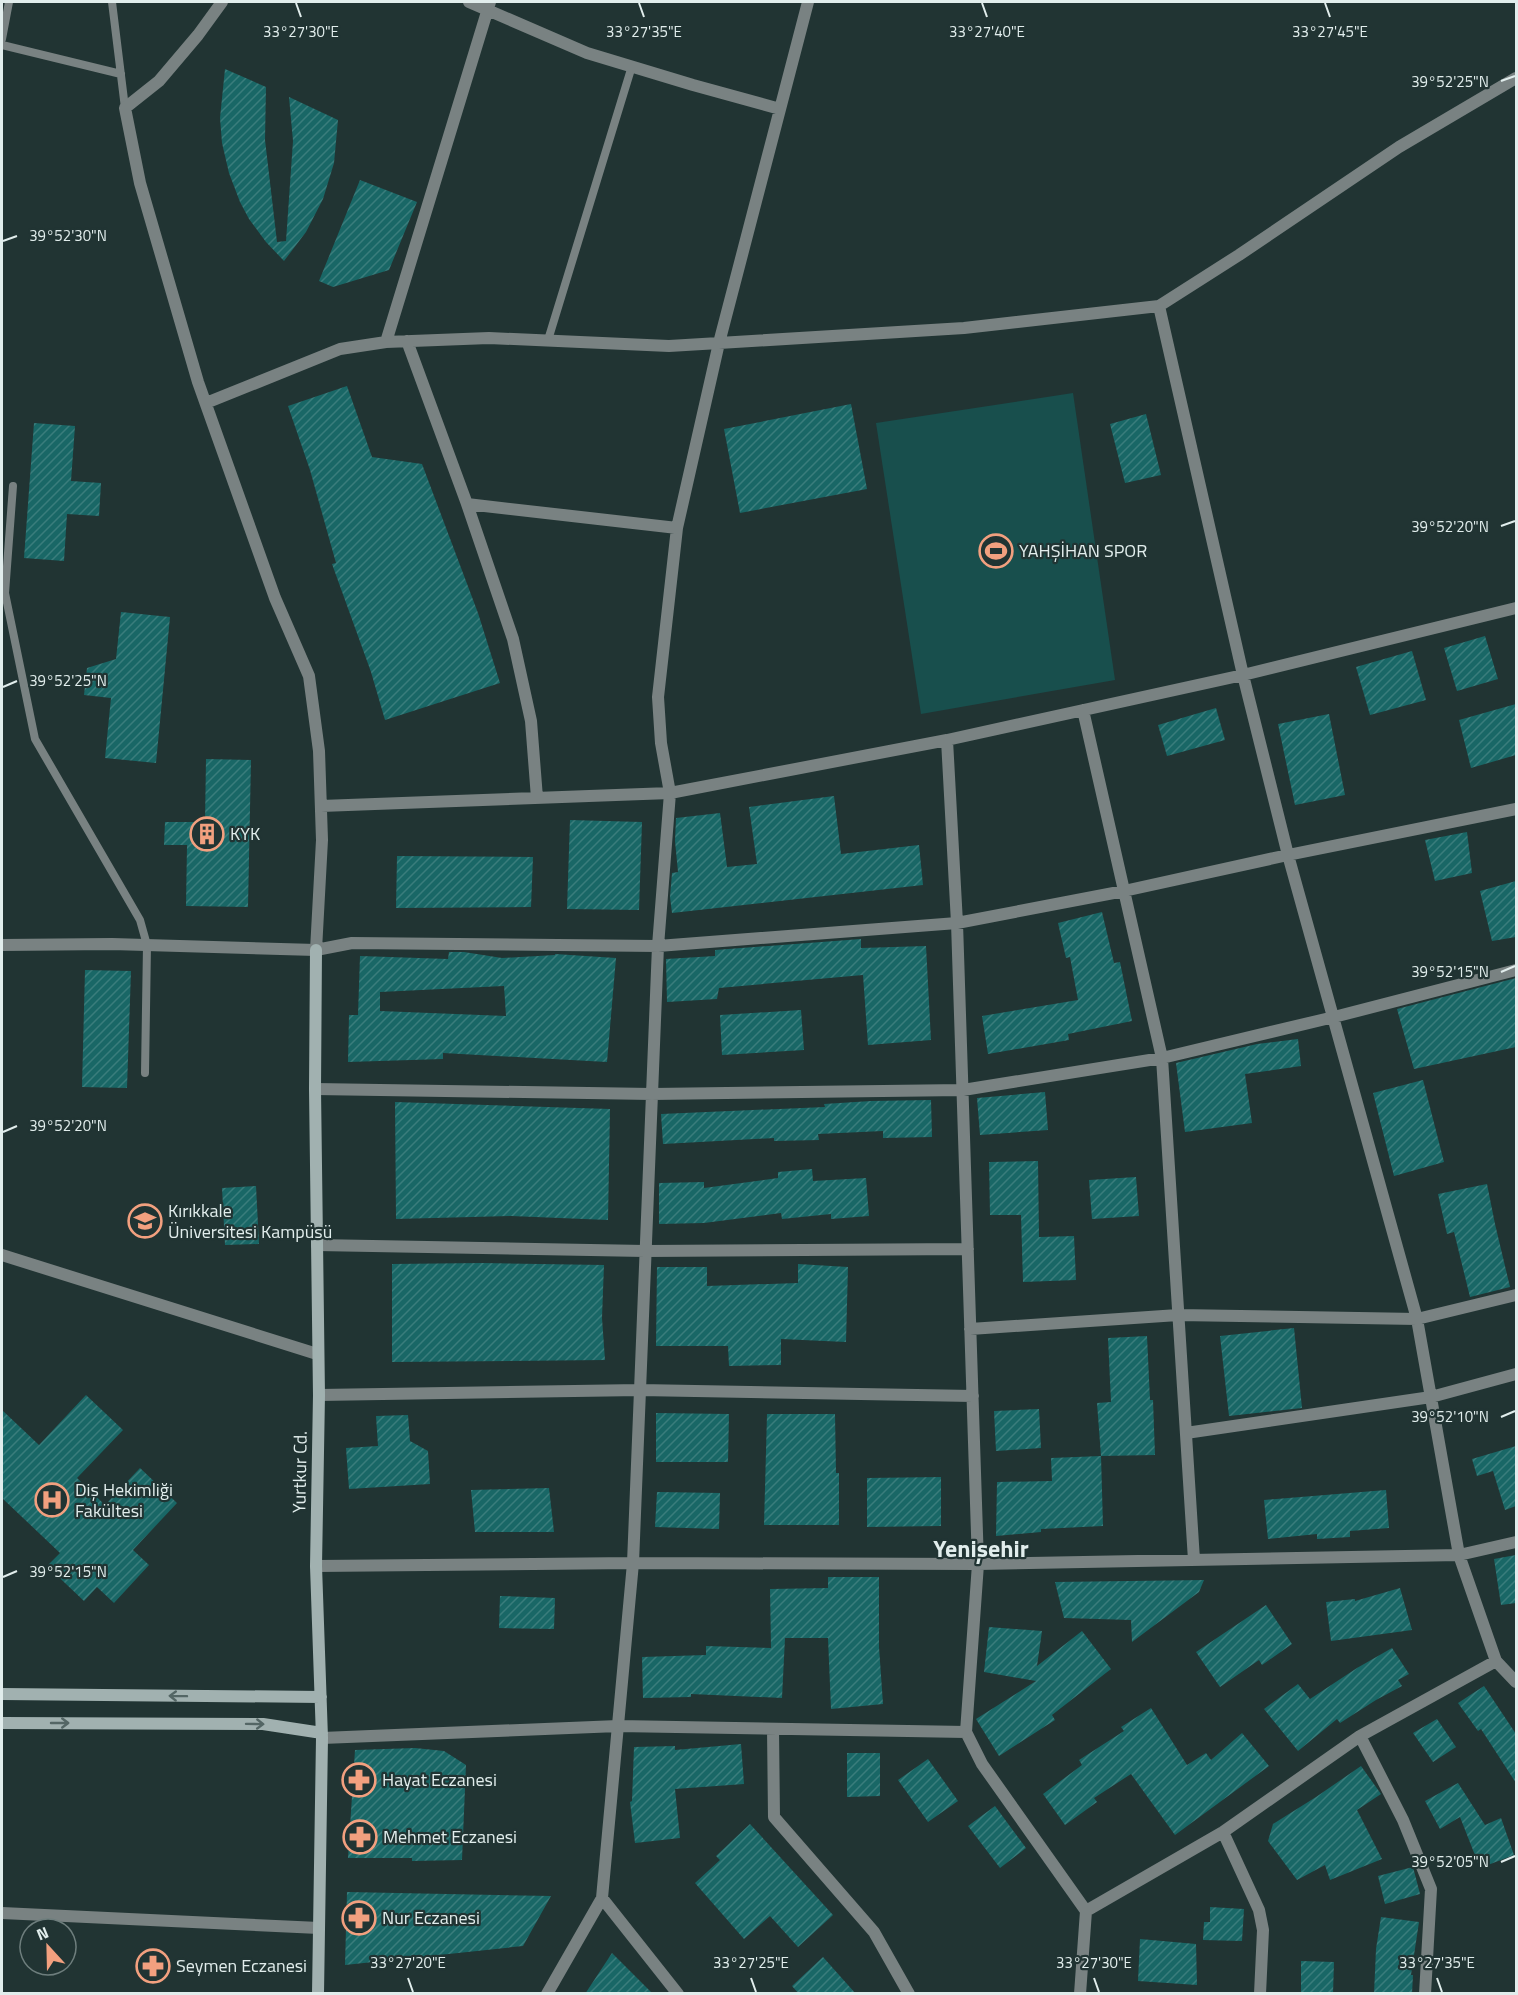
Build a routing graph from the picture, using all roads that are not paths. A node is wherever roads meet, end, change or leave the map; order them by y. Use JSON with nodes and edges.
{"nodes":[{"id":1,"x":9,"y":2,"type":"edge"},
{"id":2,"x":112,"y":2,"type":"edge"},
{"id":3,"x":222,"y":2,"type":"edge"},
{"id":4,"x":469,"y":2,"type":"edge"},
{"id":5,"x":808,"y":2,"type":"edge"},
{"id":6,"x":489,"y":6,"type":"edge"},
{"id":7,"x":2,"y":39,"type":"edge"},
{"id":8,"x":2,"y":45,"type":"edge"},
{"id":9,"x":632,"y":66,"type":"junction"},
{"id":10,"x":121,"y":74,"type":"junction"},
{"id":11,"x":1516,"y":78,"type":"edge"},
{"id":12,"x":125,"y":108,"type":"junction"},
{"id":13,"x":780,"y":109,"type":"junction"},
{"id":14,"x":1159,"y":306,"type":"junction"},
{"id":15,"x":548,"y":340,"type":"junction"},
{"id":16,"x":407,"y":341,"type":"junction"},
{"id":17,"x":386,"y":342,"type":"junction"},
{"id":18,"x":718,"y":343,"type":"junction"},
{"id":19,"x":206,"y":403,"type":"junction"},
{"id":20,"x":13,"y":486,"type":"dead end"},
{"id":21,"x":467,"y":504,"type":"junction"},
{"id":22,"x":677,"y":528,"type":"junction"},
{"id":23,"x":1516,"y":608,"type":"edge"},
{"id":24,"x":1243,"y":675,"type":"junction"},
{"id":25,"x":1083,"y":710,"type":"junction"},
{"id":26,"x":947,"y":740,"type":"junction"},
{"id":27,"x":670,"y":793,"type":"junction"},
{"id":28,"x":537,"y":798,"type":"junction"},
{"id":29,"x":321,"y":806,"type":"junction"},
{"id":30,"x":1516,"y":809,"type":"edge"},
{"id":31,"x":1288,"y":855,"type":"junction"},
{"id":32,"x":1124,"y":891,"type":"junction"},
{"id":33,"x":957,"y":923,"type":"junction"},
{"id":34,"x":2,"y":945,"type":"edge"},
{"id":35,"x":147,"y":945,"type":"junction"},
{"id":36,"x":658,"y":946,"type":"junction"},
{"id":37,"x":316,"y":950,"type":"junction"},
{"id":38,"x":1516,"y":970,"type":"edge"},
{"id":39,"x":1334,"y":1017,"type":"junction"},
{"id":40,"x":1162,"y":1058,"type":"junction"},
{"id":41,"x":145,"y":1073,"type":"dead end"},
{"id":42,"x":315,"y":1089,"type":"junction"},
{"id":43,"x":963,"y":1090,"type":"junction"},
{"id":44,"x":652,"y":1094,"type":"junction"},
{"id":45,"x":316,"y":1245,"type":"junction"},
{"id":46,"x":968,"y":1249,"type":"junction"},
{"id":47,"x":645,"y":1251,"type":"junction"},
{"id":48,"x":2,"y":1255,"type":"edge"},
{"id":49,"x":1516,"y":1295,"type":"edge"},
{"id":50,"x":1178,"y":1315,"type":"junction"},
{"id":51,"x":1417,"y":1319,"type":"junction"},
{"id":52,"x":970,"y":1329,"type":"junction"},
{"id":53,"x":317,"y":1354,"type":"junction"},
{"id":54,"x":1516,"y":1374,"type":"edge"},
{"id":55,"x":640,"y":1390,"type":"junction"},
{"id":56,"x":319,"y":1395,"type":"junction"},
{"id":57,"x":973,"y":1396,"type":"junction"},
{"id":58,"x":1431,"y":1397,"type":"junction"},
{"id":59,"x":1186,"y":1433,"type":"junction"},
{"id":60,"x":1516,"y":1542,"type":"edge"},
{"id":61,"x":1459,"y":1555,"type":"junction"},
{"id":62,"x":1194,"y":1560,"type":"junction"},
{"id":63,"x":633,"y":1563,"type":"junction"},
{"id":64,"x":978,"y":1564,"type":"junction"},
{"id":65,"x":316,"y":1566,"type":"junction"},
{"id":66,"x":1496,"y":1661,"type":"junction"},
{"id":67,"x":1516,"y":1682,"type":"edge"},
{"id":68,"x":2,"y":1694,"type":"edge"},
{"id":69,"x":321,"y":1697,"type":"junction"},
{"id":70,"x":2,"y":1723,"type":"edge"},
{"id":71,"x":618,"y":1726,"type":"junction"},
{"id":72,"x":773,"y":1729,"type":"junction"},
{"id":73,"x":966,"y":1732,"type":"junction"},
{"id":74,"x":322,"y":1736,"type":"junction"},
{"id":75,"x":1360,"y":1736,"type":"junction"},
{"id":76,"x":1223,"y":1833,"type":"junction"},
{"id":77,"x":602,"y":1898,"type":"junction"},
{"id":78,"x":1086,"y":1911,"type":"junction"},
{"id":79,"x":2,"y":1913,"type":"edge"},
{"id":80,"x":319,"y":1928,"type":"junction"},
{"id":81,"x":903,"y":1991,"type":"edge"},
{"id":82,"x":318,"y":1994,"type":"edge"},
{"id":83,"x":547,"y":1994,"type":"edge"},
{"id":84,"x":678,"y":1994,"type":"edge"},
{"id":85,"x":1080,"y":1994,"type":"edge"},
{"id":86,"x":1260,"y":1994,"type":"edge"},
{"id":87,"x":1425,"y":1994,"type":"edge"}],
"edges":[{"from":1,"to":7,"type":"lane"},
{"from":2,"to":10,"type":"lane"},
{"from":3,"to":12,"type":"street"},
{"from":4,"to":6,"type":"street"},
{"from":5,"to":13,"type":"street"},
{"from":6,"to":9,"type":"street"},
{"from":6,"to":17,"type":"street"},
{"from":8,"to":10,"type":"lane"},
{"from":9,"to":13,"type":"street"},
{"from":9,"to":15,"type":"lane"},
{"from":10,"to":12,"type":"lane"},
{"from":11,"to":14,"type":"street"},
{"from":12,"to":19,"type":"street"},
{"from":13,"to":18,"type":"street"},
{"from":14,"to":18,"type":"street"},
{"from":14,"to":24,"type":"street"},
{"from":15,"to":16,"type":"street"},
{"from":15,"to":18,"type":"street"},
{"from":16,"to":17,"type":"street"},
{"from":16,"to":21,"type":"street"},
{"from":17,"to":19,"type":"street"},
{"from":18,"to":22,"type":"street"},
{"from":19,"to":29,"type":"street"},
{"from":20,"to":35,"type":"lane"},
{"from":21,"to":22,"type":"street"},
{"from":21,"to":28,"type":"street"},
{"from":22,"to":27,"type":"street"},
{"from":23,"to":24,"type":"street"},
{"from":24,"to":25,"type":"street"},
{"from":24,"to":31,"type":"street"},
{"from":25,"to":26,"type":"street"},
{"from":25,"to":32,"type":"street"},
{"from":26,"to":27,"type":"street"},
{"from":26,"to":33,"type":"street"},
{"from":27,"to":28,"type":"street"},
{"from":27,"to":36,"type":"street"},
{"from":28,"to":29,"type":"street"},
{"from":29,"to":37,"type":"street"},
{"from":30,"to":31,"type":"street"},
{"from":31,"to":32,"type":"street"},
{"from":31,"to":39,"type":"street"},
{"from":32,"to":33,"type":"street"},
{"from":32,"to":40,"type":"street"},
{"from":33,"to":36,"type":"street"},
{"from":33,"to":43,"type":"street"},
{"from":34,"to":35,"type":"street"},
{"from":35,"to":37,"type":"street"},
{"from":35,"to":41,"type":"lane"},
{"from":36,"to":37,"type":"street"},
{"from":36,"to":44,"type":"street"},
{"from":37,"to":42,"type":"street","name":"Yurtkur Cd."},
{"from":38,"to":39,"type":"street"},
{"from":39,"to":40,"type":"street"},
{"from":39,"to":51,"type":"street"},
{"from":40,"to":43,"type":"street"},
{"from":40,"to":50,"type":"street"},
{"from":42,"to":44,"type":"street"},
{"from":42,"to":45,"type":"street","name":"Yurtkur Cd."},
{"from":43,"to":44,"type":"street"},
{"from":43,"to":46,"type":"street"},
{"from":44,"to":47,"type":"street"},
{"from":45,"to":47,"type":"street"},
{"from":45,"to":53,"type":"street","name":"Yurtkur Cd."},
{"from":46,"to":47,"type":"street"},
{"from":46,"to":52,"type":"street"},
{"from":47,"to":55,"type":"street"},
{"from":48,"to":53,"type":"street"},
{"from":49,"to":51,"type":"street"},
{"from":50,"to":51,"type":"street"},
{"from":50,"to":52,"type":"street"},
{"from":50,"to":59,"type":"street"},
{"from":51,"to":58,"type":"street"},
{"from":52,"to":57,"type":"street"},
{"from":53,"to":56,"type":"street","name":"Yurtkur Cd."},
{"from":54,"to":58,"type":"street"},
{"from":55,"to":56,"type":"street"},
{"from":55,"to":57,"type":"street"},
{"from":55,"to":63,"type":"street"},
{"from":56,"to":65,"type":"street","name":"Yurtkur Cd."},
{"from":57,"to":64,"type":"street"},
{"from":58,"to":59,"type":"street"},
{"from":58,"to":61,"type":"street"},
{"from":59,"to":62,"type":"street"},
{"from":60,"to":61,"type":"street"},
{"from":61,"to":62,"type":"street"},
{"from":61,"to":66,"type":"street"},
{"from":62,"to":64,"type":"street"},
{"from":63,"to":64,"type":"street"},
{"from":63,"to":65,"type":"street"},
{"from":63,"to":71,"type":"street"},
{"from":64,"to":73,"type":"street"},
{"from":65,"to":69,"type":"street","name":"Yurtkur Cd."},
{"from":66,"to":67,"type":"street"},
{"from":66,"to":75,"type":"street"},
{"from":69,"to":68,"type":"street","one_way":true},
{"from":69,"to":74,"type":"street","name":"Yurtkur Cd."},
{"from":70,"to":74,"type":"street","one_way":true},
{"from":71,"to":72,"type":"street"},
{"from":71,"to":74,"type":"street"},
{"from":71,"to":77,"type":"street"},
{"from":72,"to":73,"type":"street"},
{"from":72,"to":81,"type":"street"},
{"from":73,"to":78,"type":"street"},
{"from":74,"to":80,"type":"street","name":"Yurtkur Cd."},
{"from":75,"to":76,"type":"street"},
{"from":75,"to":87,"type":"street"},
{"from":76,"to":78,"type":"street"},
{"from":76,"to":86,"type":"street"},
{"from":77,"to":83,"type":"street"},
{"from":77,"to":84,"type":"street"},
{"from":78,"to":85,"type":"street"},
{"from":79,"to":80,"type":"street"},
{"from":80,"to":82,"type":"street","name":"Yurtkur Cd."}]}
